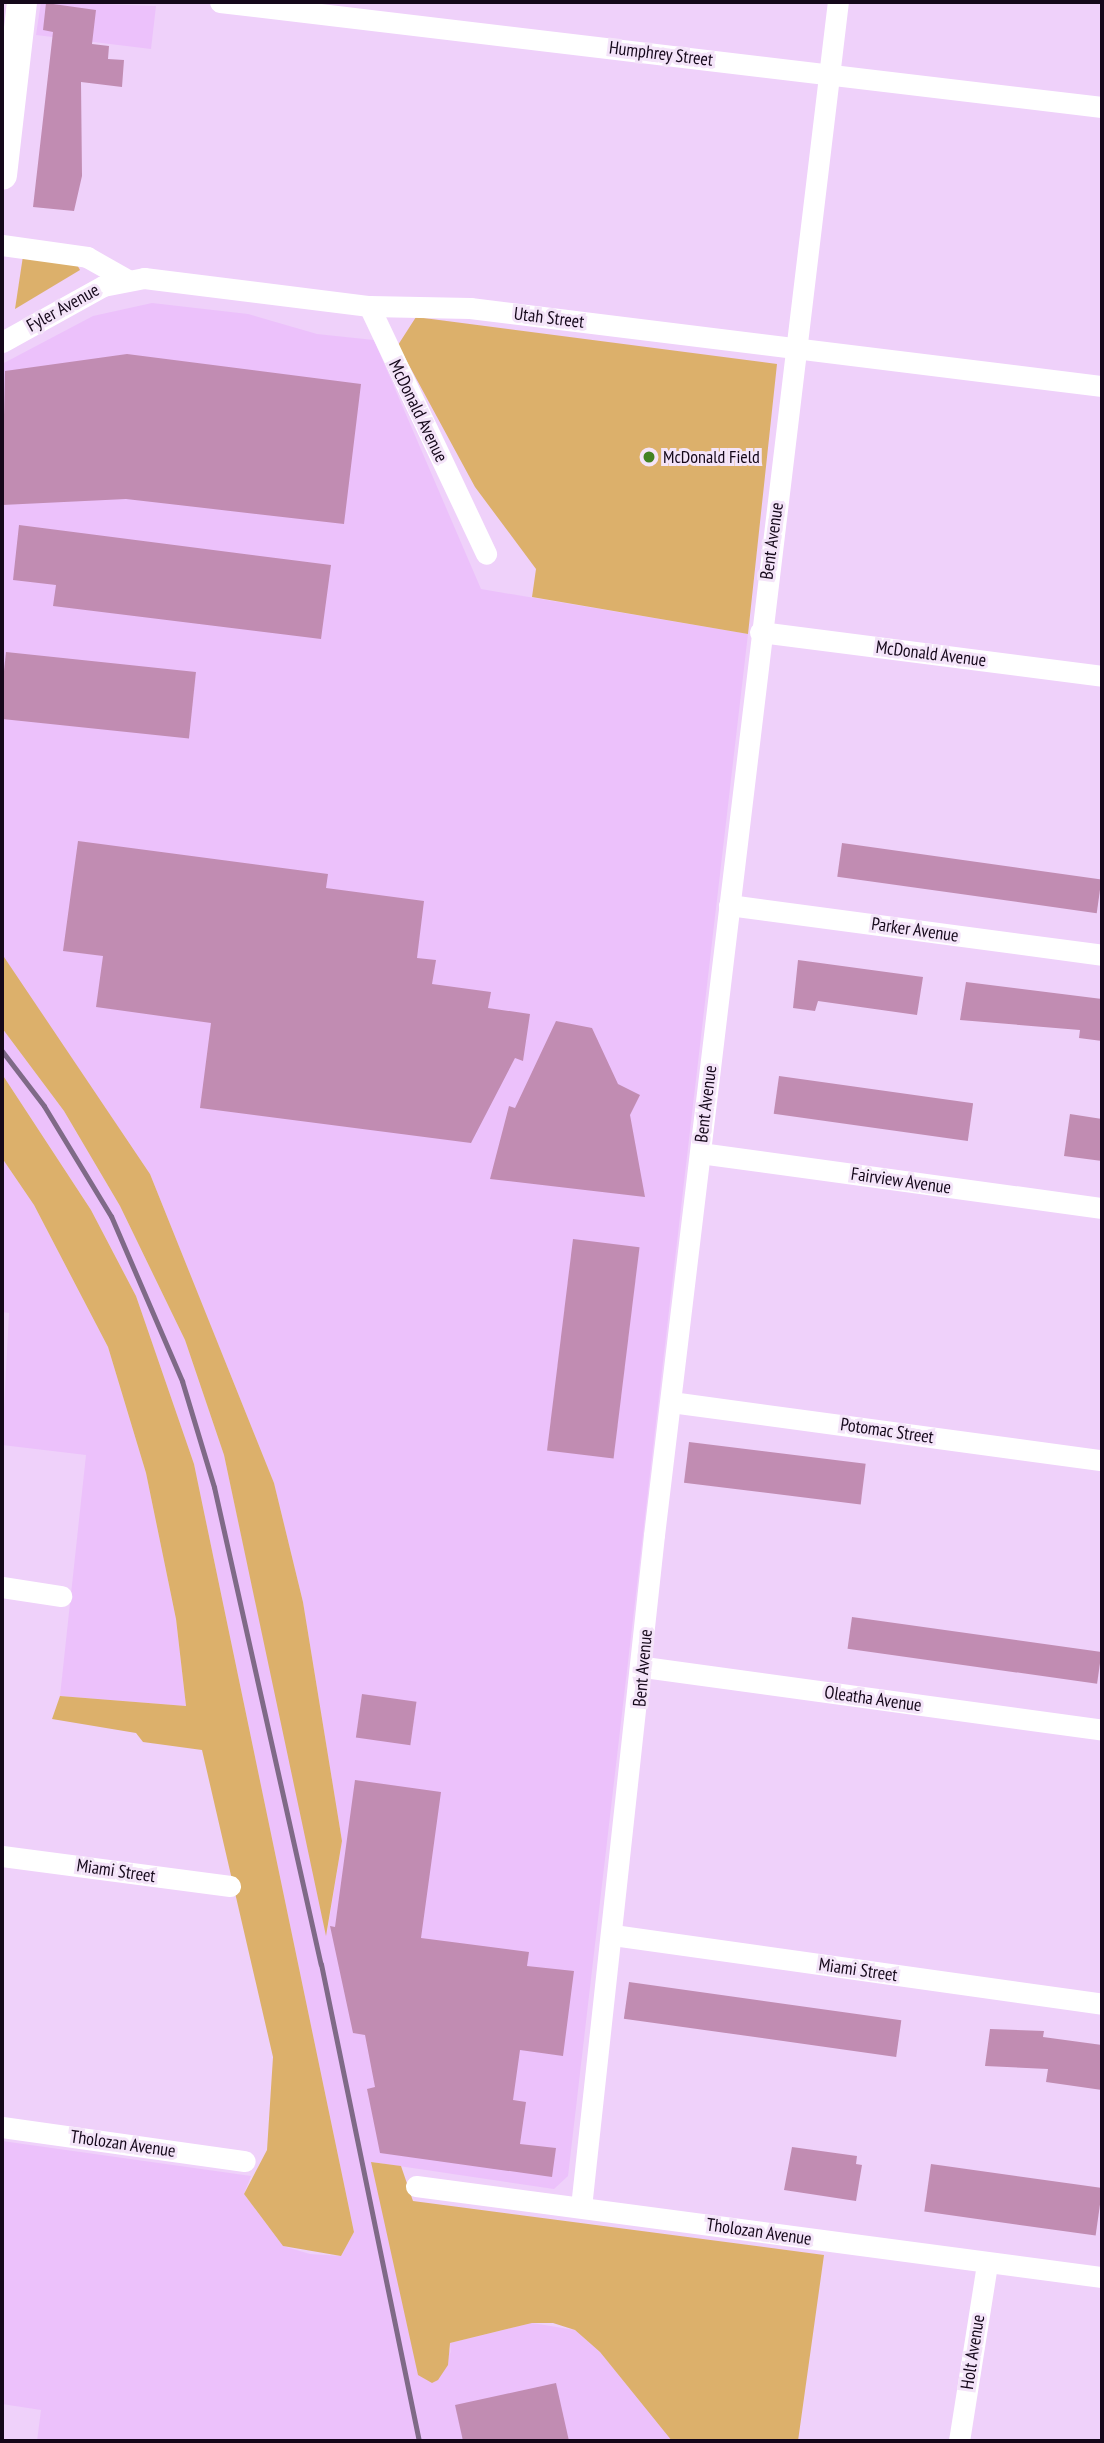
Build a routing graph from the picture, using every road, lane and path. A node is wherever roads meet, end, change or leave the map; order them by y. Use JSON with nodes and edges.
{"nodes":[{"id":1,"x":22,"y":2,"type":"edge"},
{"id":2,"x":220,"y":2,"type":"edge"},
{"id":3,"x":838,"y":2,"type":"edge"},
{"id":4,"x":830,"y":74,"type":"junction"},
{"id":5,"x":6,"y":95,"type":"edge"},
{"id":6,"x":1102,"y":107,"type":"edge"},
{"id":7,"x":2,"y":175,"type":"edge"},
{"id":8,"x":2,"y":245,"type":"edge"},
{"id":9,"x":126,"y":279,"type":"junction"},
{"id":10,"x":369,"y":306,"type":"junction"},
{"id":11,"x":2,"y":342,"type":"edge"},
{"id":12,"x":794,"y":349,"type":"junction"},
{"id":13,"x":1102,"y":386,"type":"edge"},
{"id":14,"x":486,"y":554,"type":"dead end"},
{"id":15,"x":761,"y":632,"type":"junction"},
{"id":16,"x":1102,"y":676,"type":"edge"},
{"id":17,"x":729,"y":905,"type":"junction"},
{"id":18,"x":1102,"y":955,"type":"edge"},
{"id":19,"x":700,"y":1153,"type":"junction"},
{"id":20,"x":1102,"y":1208,"type":"edge"},
{"id":21,"x":671,"y":1402,"type":"junction"},
{"id":22,"x":1102,"y":1460,"type":"edge"},
{"id":23,"x":2,"y":1587,"type":"edge"},
{"id":24,"x":61,"y":1596,"type":"dead end"},
{"id":25,"x":643,"y":1667,"type":"junction"},
{"id":26,"x":1102,"y":1730,"type":"edge"},
{"id":27,"x":2,"y":1856,"type":"edge"},
{"id":28,"x":230,"y":1886,"type":"dead end"},
{"id":29,"x":613,"y":1935,"type":"junction"},
{"id":30,"x":1102,"y":2004,"type":"edge"},
{"id":31,"x":2,"y":2127,"type":"edge"},
{"id":32,"x":245,"y":2161,"type":"dead end"},
{"id":33,"x":416,"y":2186,"type":"dead end"},
{"id":34,"x":581,"y":2207,"type":"junction"},
{"id":35,"x":986,"y":2264,"type":"junction"},
{"id":36,"x":1102,"y":2277,"type":"edge"},
{"id":37,"x":959,"y":2441,"type":"edge"}],
"edges":[{"from":1,"to":5,"type":"street"},
{"from":2,"to":4,"type":"street","name":"Humphrey Street"},
{"from":3,"to":4,"type":"street","name":"Bent Avenue"},
{"from":4,"to":6,"type":"street","name":"Humphrey Street"},
{"from":4,"to":12,"type":"street","name":"Bent Avenue"},
{"from":5,"to":7,"type":"street"},
{"from":8,"to":9,"type":"street","name":"Utah Street"},
{"from":9,"to":10,"type":"street","name":"Utah Street"},
{"from":9,"to":11,"type":"street","name":"Fyler Avenue"},
{"from":10,"to":12,"type":"street","name":"Utah Street"},
{"from":10,"to":14,"type":"street","name":"McDonald Avenue"},
{"from":12,"to":13,"type":"street","name":"Utah Street"},
{"from":12,"to":15,"type":"street","name":"Bent Avenue"},
{"from":15,"to":16,"type":"street","name":"McDonald Avenue"},
{"from":15,"to":17,"type":"street","name":"Bent Avenue"},
{"from":17,"to":18,"type":"street","name":"Parker Avenue"},
{"from":17,"to":19,"type":"street","name":"Bent Avenue"},
{"from":19,"to":20,"type":"street","name":"Fairview Avenue"},
{"from":19,"to":21,"type":"street","name":"Bent Avenue"},
{"from":21,"to":22,"type":"street","name":"Potomac Street"},
{"from":21,"to":25,"type":"street","name":"Bent Avenue"},
{"from":23,"to":24,"type":"street"},
{"from":25,"to":26,"type":"street","name":"Oleatha Avenue"},
{"from":25,"to":29,"type":"street","name":"Bent Avenue"},
{"from":27,"to":28,"type":"street","name":"Miami Street"},
{"from":29,"to":30,"type":"street","name":"Miami Street"},
{"from":29,"to":34,"type":"street","name":"Bent Avenue"},
{"from":31,"to":32,"type":"street","name":"Tholozan Avenue"},
{"from":33,"to":34,"type":"street","name":"Tholozan Avenue"},
{"from":34,"to":35,"type":"street","name":"Tholozan Avenue"},
{"from":35,"to":36,"type":"street","name":"Tholozan Avenue"},
{"from":35,"to":37,"type":"street","name":"Holt Avenue"}]}
